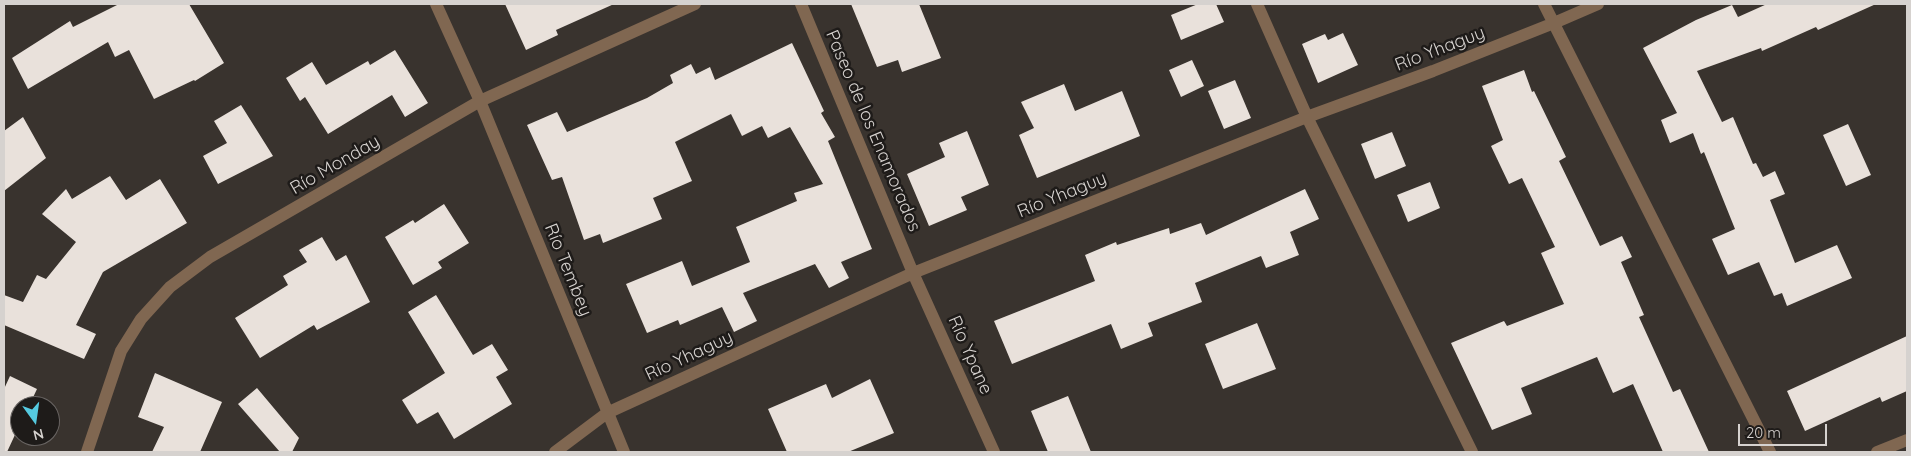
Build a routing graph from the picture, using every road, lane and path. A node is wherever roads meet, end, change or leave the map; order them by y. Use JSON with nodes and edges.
{"nodes":[{"id":1,"x":436,"y":4,"type":"edge"},
{"id":2,"x":695,"y":4,"type":"edge"},
{"id":3,"x":801,"y":4,"type":"edge"},
{"id":4,"x":1257,"y":4,"type":"edge"},
{"id":5,"x":1544,"y":4,"type":"edge"},
{"id":6,"x":1598,"y":4,"type":"edge"},
{"id":7,"x":1554,"y":24,"type":"junction"},
{"id":8,"x":480,"y":101,"type":"junction"},
{"id":9,"x":1307,"y":117,"type":"junction"},
{"id":10,"x":913,"y":273,"type":"junction"},
{"id":11,"x":607,"y":413,"type":"junction"},
{"id":12,"x":1907,"y":440,"type":"edge"},
{"id":13,"x":87,"y":452,"type":"edge"},
{"id":14,"x":555,"y":452,"type":"edge"},
{"id":15,"x":624,"y":452,"type":"edge"},
{"id":16,"x":994,"y":452,"type":"edge"},
{"id":17,"x":1472,"y":452,"type":"edge"},
{"id":18,"x":1770,"y":452,"type":"edge"},
{"id":19,"x":1877,"y":452,"type":"edge"}],
"edges":[{"from":1,"to":8,"type":"street","name":"Río Tembey"},
{"from":2,"to":8,"type":"street","name":"Río Monday"},
{"from":3,"to":10,"type":"street","name":"Paseo de los Enamorados"},
{"from":4,"to":9,"type":"street"},
{"from":5,"to":7,"type":"street"},
{"from":6,"to":7,"type":"street","name":"Río Yhaguy"},
{"from":7,"to":9,"type":"street","name":"Río Yhaguy"},
{"from":7,"to":18,"type":"street"},
{"from":8,"to":11,"type":"street","name":"Río Tembey"},
{"from":8,"to":13,"type":"street","name":"Río Monday"},
{"from":9,"to":10,"type":"street","name":"Río Yhaguy"},
{"from":9,"to":17,"type":"street"},
{"from":10,"to":11,"type":"street","name":"Río Yhaguy"},
{"from":10,"to":16,"type":"street","name":"Río Ypane"},
{"from":11,"to":14,"type":"street","name":"Río Yhaguy"},
{"from":11,"to":15,"type":"street","name":"Río Tembey"},
{"from":12,"to":19,"type":"street"}]}
